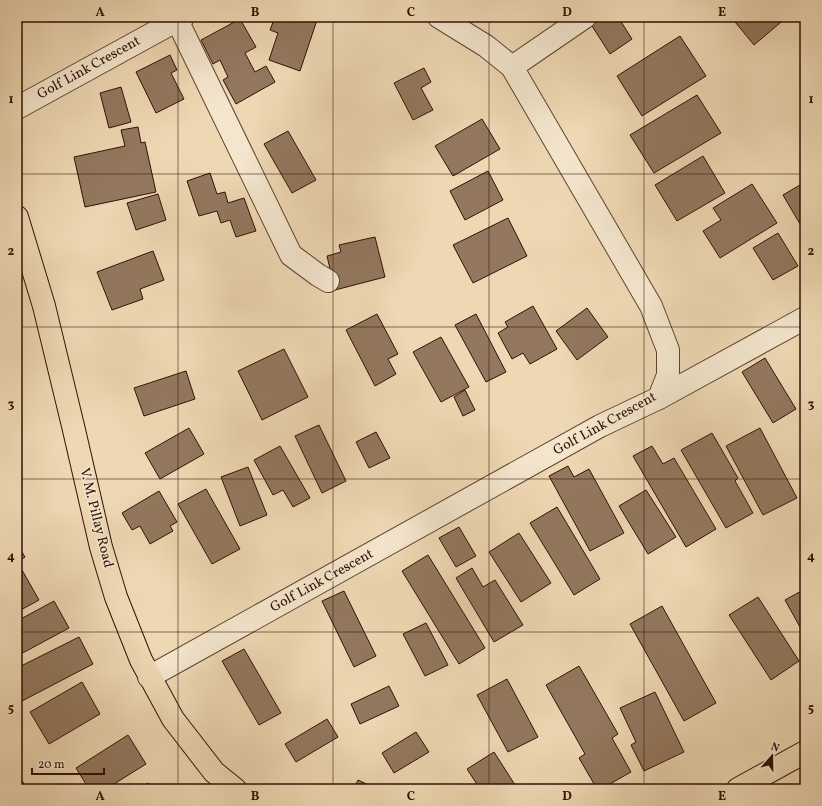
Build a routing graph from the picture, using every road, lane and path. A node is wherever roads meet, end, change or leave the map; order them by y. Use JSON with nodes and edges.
{"nodes":[{"id":1,"x":440,"y":17,"type":"edge"},
{"id":2,"x":585,"y":17,"type":"edge"},
{"id":3,"x":180,"y":18,"type":"edge"},
{"id":4,"x":512,"y":67,"type":"junction"},
{"id":5,"x":17,"y":108,"type":"edge"},
{"id":6,"x":17,"y":217,"type":"edge"},
{"id":7,"x":328,"y":281,"type":"dead end"},
{"id":8,"x":805,"y":318,"type":"edge"},
{"id":9,"x":659,"y":398,"type":"junction"},
{"id":10,"x":149,"y":677,"type":"junction"},
{"id":11,"x":805,"y":752,"type":"edge"},
{"id":12,"x":235,"y":789,"type":"edge"},
{"id":13,"x":738,"y":789,"type":"edge"}],
"edges":[{"from":1,"to":4,"type":"street","name":"Golf Link Crescent"},
{"from":2,"to":4,"type":"street"},
{"from":3,"to":5,"type":"street","name":"Golf Link Crescent"},
{"from":3,"to":7,"type":"street"},
{"from":4,"to":9,"type":"street","name":"Golf Link Crescent"},
{"from":6,"to":10,"type":"main road","name":"V. M. Pillay Road"},
{"from":8,"to":9,"type":"street"},
{"from":9,"to":10,"type":"street","name":"Golf Link Crescent"},
{"from":10,"to":12,"type":"main road","name":"V. M. Pillay Road"},
{"from":11,"to":13,"type":"main road"}]}
